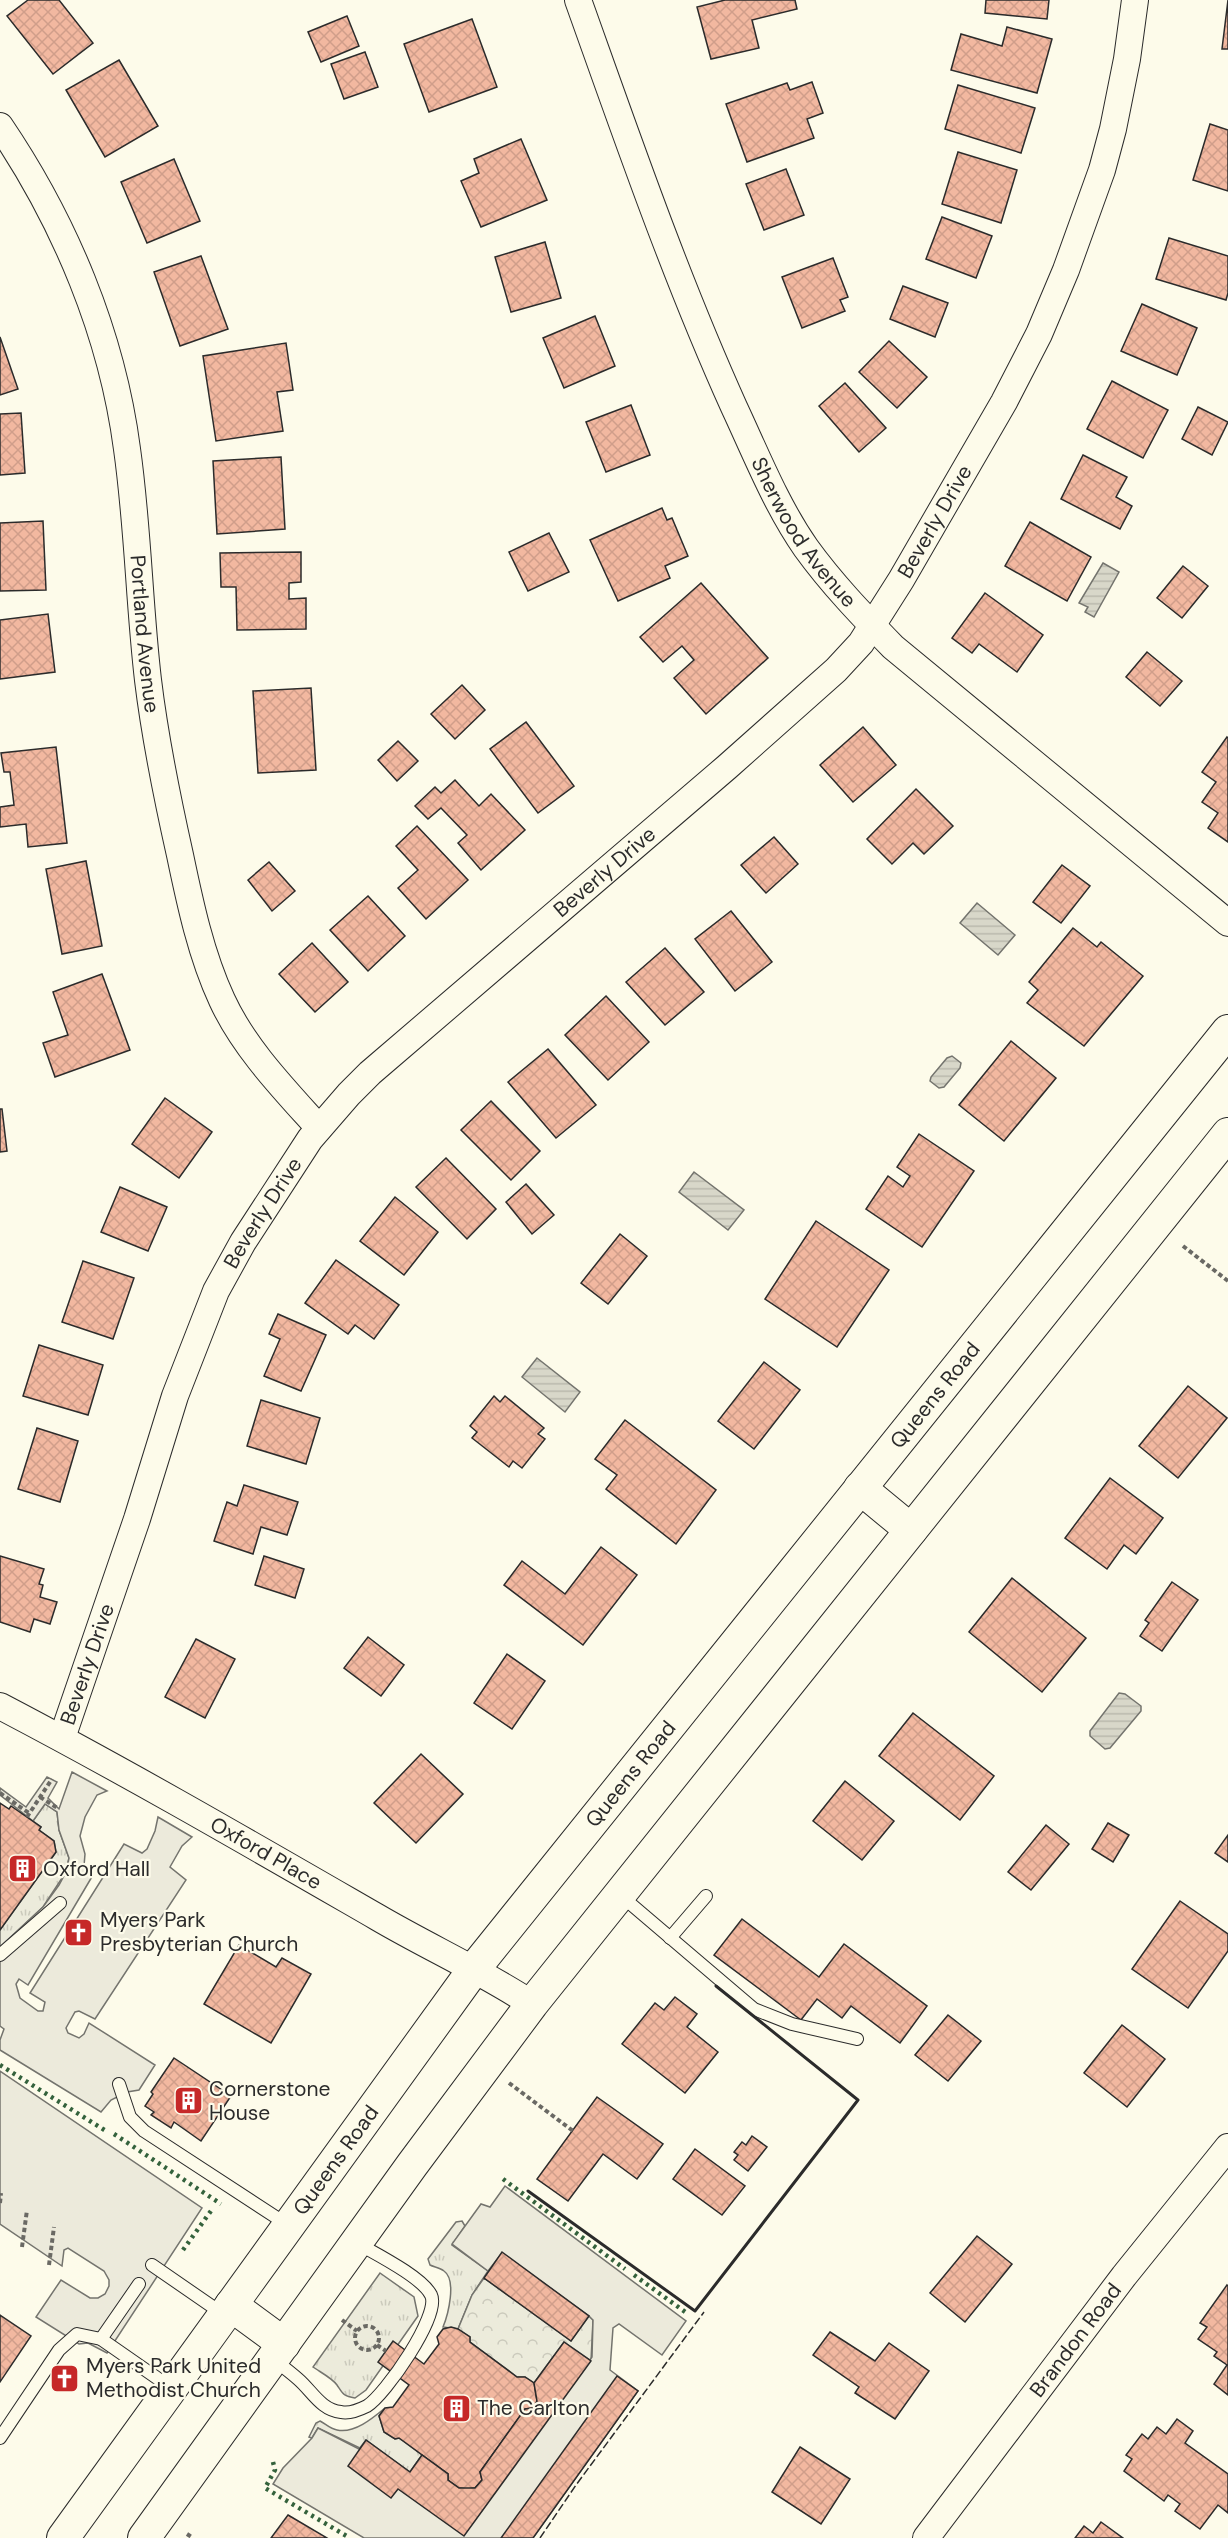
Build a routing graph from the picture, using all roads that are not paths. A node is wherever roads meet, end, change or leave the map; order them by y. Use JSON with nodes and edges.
{"nodes":[{"id":1,"x":578,"y":0,"type":"edge"},
{"id":2,"x":1135,"y":0,"type":"edge"},
{"id":3,"x":0,"y":126,"type":"edge"},
{"id":4,"x":872,"y":627,"type":"junction"},
{"id":5,"x":1228,"y":923,"type":"edge"},
{"id":6,"x":1228,"y":1031,"type":"edge"},
{"id":7,"x":319,"y":1128,"type":"junction"},
{"id":8,"x":1228,"y":1134,"type":"edge"},
{"id":9,"x":860,"y":1488,"type":"junction"},
{"id":10,"x":911,"y":1530,"type":"junction"},
{"id":11,"x":0,"y":1706,"type":"edge"},
{"id":12,"x":62,"y":1738,"type":"junction"},
{"id":13,"x":618,"y":1893,"type":"junction"},
{"id":14,"x":706,"y":1896,"type":"dead end"},
{"id":15,"x":60,"y":1903,"type":"dead end"},
{"id":16,"x":670,"y":1938,"type":"junction"},
{"id":17,"x":0,"y":1955,"type":"edge"},
{"id":18,"x":474,"y":1969,"type":"junction"},
{"id":19,"x":532,"y":2004,"type":"junction"},
{"id":20,"x":857,"y":2039,"type":"dead end"},
{"id":21,"x":119,"y":2084,"type":"dead end"},
{"id":22,"x":1228,"y":2147,"type":"edge"},
{"id":23,"x":289,"y":2225,"type":"junction"},
{"id":24,"x":356,"y":2242,"type":"junction"},
{"id":25,"x":152,"y":2265,"type":"dead end"},
{"id":26,"x":139,"y":2284,"type":"dead end"},
{"id":27,"x":227,"y":2310,"type":"junction"},
{"id":28,"x":101,"y":2339,"type":"junction"},
{"id":29,"x":279,"y":2352,"type":"junction"},
{"id":30,"x":171,"y":2388,"type":"junction"},
{"id":31,"x":0,"y":2438,"type":"edge"},
{"id":32,"x":63,"y":2538,"type":"edge"},
{"id":33,"x":144,"y":2538,"type":"edge"},
{"id":34,"x":926,"y":2538,"type":"edge"}],
"edges":[{"from":1,"to":4,"type":"street","name":"Sherwood Avenue"},
{"from":2,"to":4,"type":"street","name":"Beverly Drive"},
{"from":3,"to":7,"type":"street","name":"Portland Avenue"},
{"from":4,"to":5,"type":"street","name":"Sherwood Avenue"},
{"from":4,"to":7,"type":"street","name":"Beverly Drive"},
{"from":6,"to":9,"type":"street","name":"Queens Road"},
{"from":7,"to":12,"type":"street","name":"Beverly Drive"},
{"from":8,"to":10,"type":"street"},
{"from":9,"to":10,"type":"street"},
{"from":9,"to":18,"type":"street","name":"Queens Road"},
{"from":10,"to":13,"type":"street"},
{"from":11,"to":12,"type":"street","name":"Oxford Place"},
{"from":12,"to":18,"type":"street","name":"Oxford Place"},
{"from":13,"to":16,"type":"lane"},
{"from":13,"to":19,"type":"street"},
{"from":14,"to":16,"type":"lane"},
{"from":15,"to":17,"type":"lane"},
{"from":16,"to":20,"type":"lane"},
{"from":18,"to":19,"type":"street","name":"Oxford Place"},
{"from":18,"to":23,"type":"street","name":"Queens Road"},
{"from":19,"to":24,"type":"street"},
{"from":21,"to":23,"type":"lane"},
{"from":22,"to":34,"type":"street","name":"Brandon Road"},
{"from":23,"to":27,"type":"street","name":"Queens Road"},
{"from":24,"to":29,"type":"street"},
{"from":24,"to":29,"type":"lane"},
{"from":25,"to":27,"type":"lane"},
{"from":26,"to":28,"type":"lane"},
{"from":27,"to":29,"type":"street"},
{"from":27,"to":30,"type":"street","name":"Queens Road"},
{"from":28,"to":30,"type":"lane"},
{"from":28,"to":31,"type":"lane"},
{"from":29,"to":33,"type":"street"},
{"from":30,"to":32,"type":"street","name":"Queens Road"}]}
